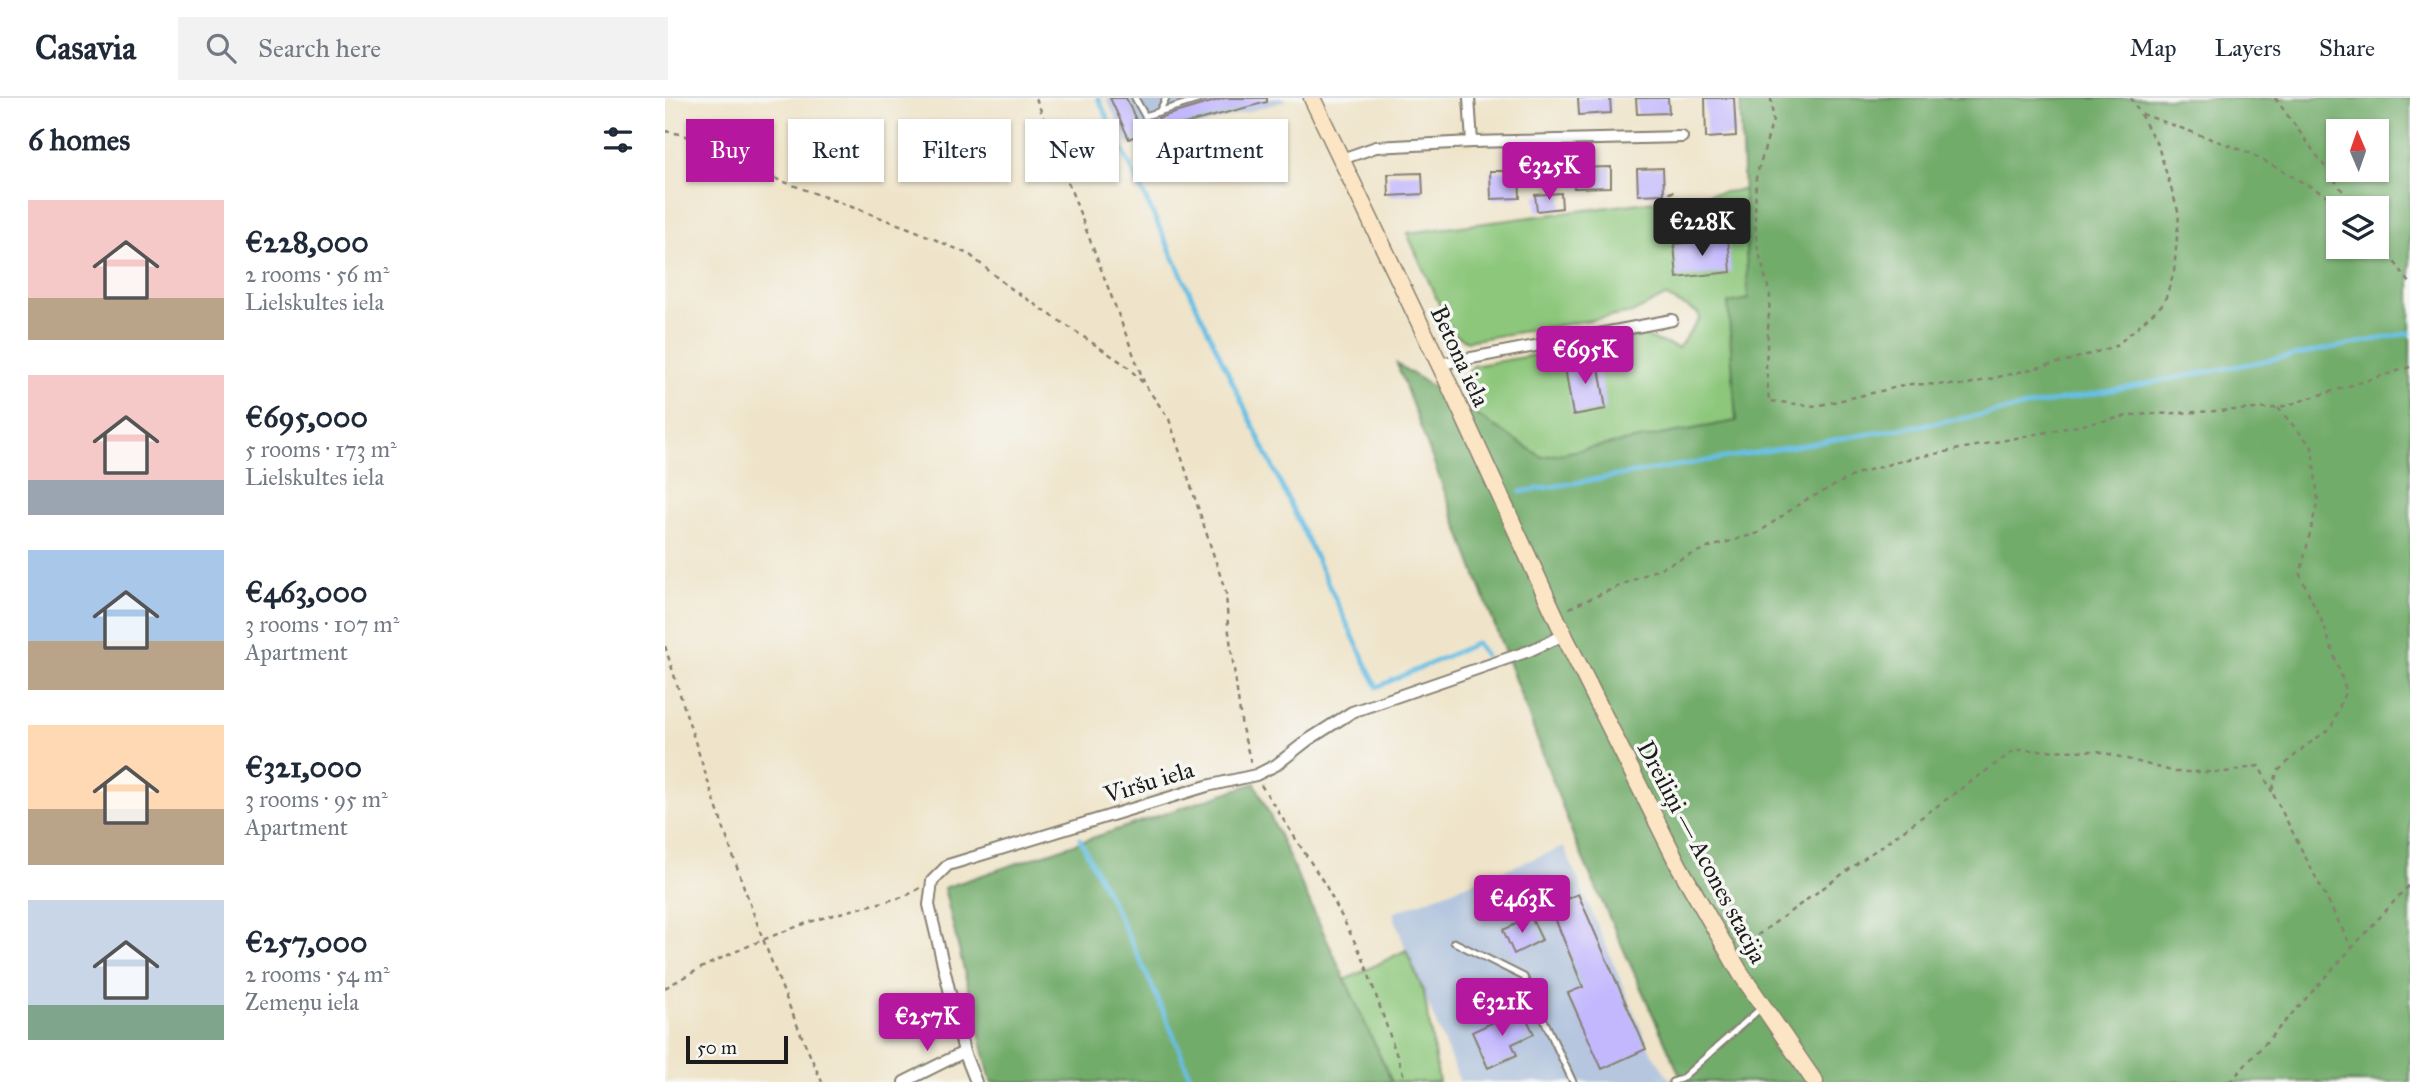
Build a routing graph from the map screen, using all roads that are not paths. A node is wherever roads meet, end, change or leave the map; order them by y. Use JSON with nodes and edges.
{"nodes":[{"id":1,"x":1135,"y":98,"type":"edge"},
{"id":2,"x":1167,"y":98,"type":"edge"},
{"id":3,"x":1204,"y":98,"type":"edge"},
{"id":4,"x":1312,"y":98,"type":"edge"},
{"id":5,"x":1469,"y":98,"type":"edge"},
{"id":6,"x":1159,"y":112,"type":"junction"},
{"id":7,"x":1682,"y":137,"type":"dead end"},
{"id":8,"x":1472,"y":142,"type":"junction"},
{"id":9,"x":1342,"y":159,"type":"junction"},
{"id":10,"x":1672,"y":320,"type":"dead end"},
{"id":11,"x":1440,"y":365,"type":"junction"},
{"id":12,"x":1565,"y":635,"type":"junction"},
{"id":13,"x":1454,"y":942,"type":"dead end"},
{"id":14,"x":1762,"y":1007,"type":"junction"},
{"id":15,"x":964,"y":1052,"type":"junction"},
{"id":16,"x":904,"y":1082,"type":"edge"},
{"id":17,"x":976,"y":1082,"type":"edge"},
{"id":18,"x":1573,"y":1082,"type":"edge"},
{"id":19,"x":1672,"y":1082,"type":"edge"},
{"id":20,"x":1815,"y":1082,"type":"edge"}],
"edges":[{"from":1,"to":6,"type":"lane"},
{"from":2,"to":6,"type":"lane"},
{"from":3,"to":6,"type":"lane"},
{"from":4,"to":9,"type":"main road","name":"Betona iela"},
{"from":5,"to":8,"type":"street"},
{"from":7,"to":8,"type":"street"},
{"from":8,"to":9,"type":"street"},
{"from":9,"to":11,"type":"main road","name":"Betona iela"},
{"from":10,"to":11,"type":"street"},
{"from":11,"to":12,"type":"main road","name":"Betona iela"},
{"from":12,"to":14,"type":"main road","name":"Dreiliņi — Acones stacija"},
{"from":12,"to":15,"type":"street","name":"Viršu iela"},
{"from":13,"to":18,"type":"lane"},
{"from":14,"to":19,"type":"lane"},
{"from":14,"to":20,"type":"main road","name":"Dreiliņi — Acones stacija"},
{"from":15,"to":16,"type":"street"},
{"from":15,"to":17,"type":"street"}]}
